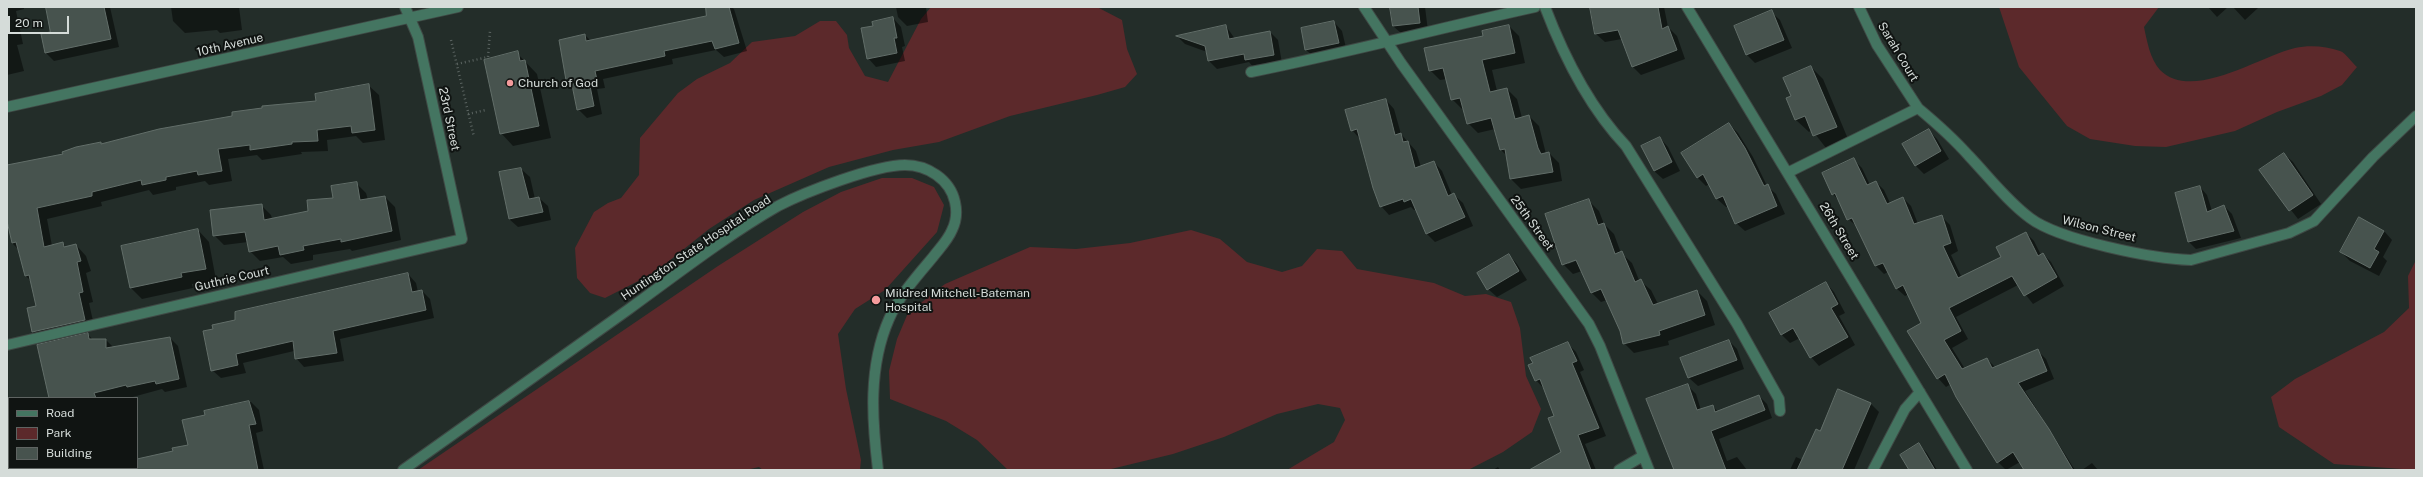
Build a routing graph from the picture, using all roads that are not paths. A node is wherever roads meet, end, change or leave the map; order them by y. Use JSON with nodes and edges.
{"nodes":[{"id":1,"x":405,"y":7,"type":"edge"},
{"id":2,"x":458,"y":7,"type":"edge"},
{"id":3,"x":1364,"y":7,"type":"edge"},
{"id":4,"x":1535,"y":7,"type":"edge"},
{"id":5,"x":1545,"y":7,"type":"edge"},
{"id":6,"x":1688,"y":7,"type":"edge"},
{"id":7,"x":1859,"y":7,"type":"edge"},
{"id":8,"x":410,"y":18,"type":"junction"},
{"id":9,"x":1385,"y":40,"type":"junction"},
{"id":10,"x":1251,"y":72,"type":"dead end"},
{"id":11,"x":7,"y":107,"type":"edge"},
{"id":12,"x":1918,"y":108,"type":"junction"},
{"id":13,"x":2416,"y":116,"type":"edge"},
{"id":14,"x":1788,"y":172,"type":"junction"},
{"id":15,"x":462,"y":239,"type":"joint"},
{"id":16,"x":7,"y":345,"type":"edge"},
{"id":17,"x":1920,"y":392,"type":"junction"},
{"id":18,"x":1780,"y":411,"type":"dead end"},
{"id":19,"x":1643,"y":456,"type":"junction"},
{"id":20,"x":403,"y":470,"type":"edge"},
{"id":21,"x":878,"y":470,"type":"edge"},
{"id":22,"x":1620,"y":470,"type":"edge"},
{"id":23,"x":1649,"y":470,"type":"edge"},
{"id":24,"x":1873,"y":470,"type":"edge"},
{"id":25,"x":1967,"y":470,"type":"edge"}],
"edges":[{"from":1,"to":8,"type":"street","name":"23rd Street"},
{"from":2,"to":8,"type":"street","name":"10th Avenue"},
{"from":3,"to":9,"type":"street","name":"25th Street"},
{"from":4,"to":9,"type":"street"},
{"from":5,"to":18,"type":"street"},
{"from":6,"to":14,"type":"street","name":"26th Street"},
{"from":7,"to":12,"type":"street","name":"Sarah Court"},
{"from":8,"to":11,"type":"street","name":"10th Avenue"},
{"from":8,"to":15,"type":"street","name":"23rd Street"},
{"from":9,"to":10,"type":"street"},
{"from":9,"to":19,"type":"street","name":"25th Street"},
{"from":12,"to":13,"type":"street","name":"Wilson Street"},
{"from":12,"to":14,"type":"street"},
{"from":14,"to":17,"type":"street","name":"26th Street"},
{"from":15,"to":16,"type":"street","name":"Guthrie Court"},
{"from":17,"to":24,"type":"street"},
{"from":17,"to":25,"type":"street","name":"26th Street"},
{"from":19,"to":22,"type":"street"},
{"from":19,"to":23,"type":"street","name":"25th Street"},
{"from":20,"to":21,"type":"street","name":"Huntington State Hospital Road"}]}
